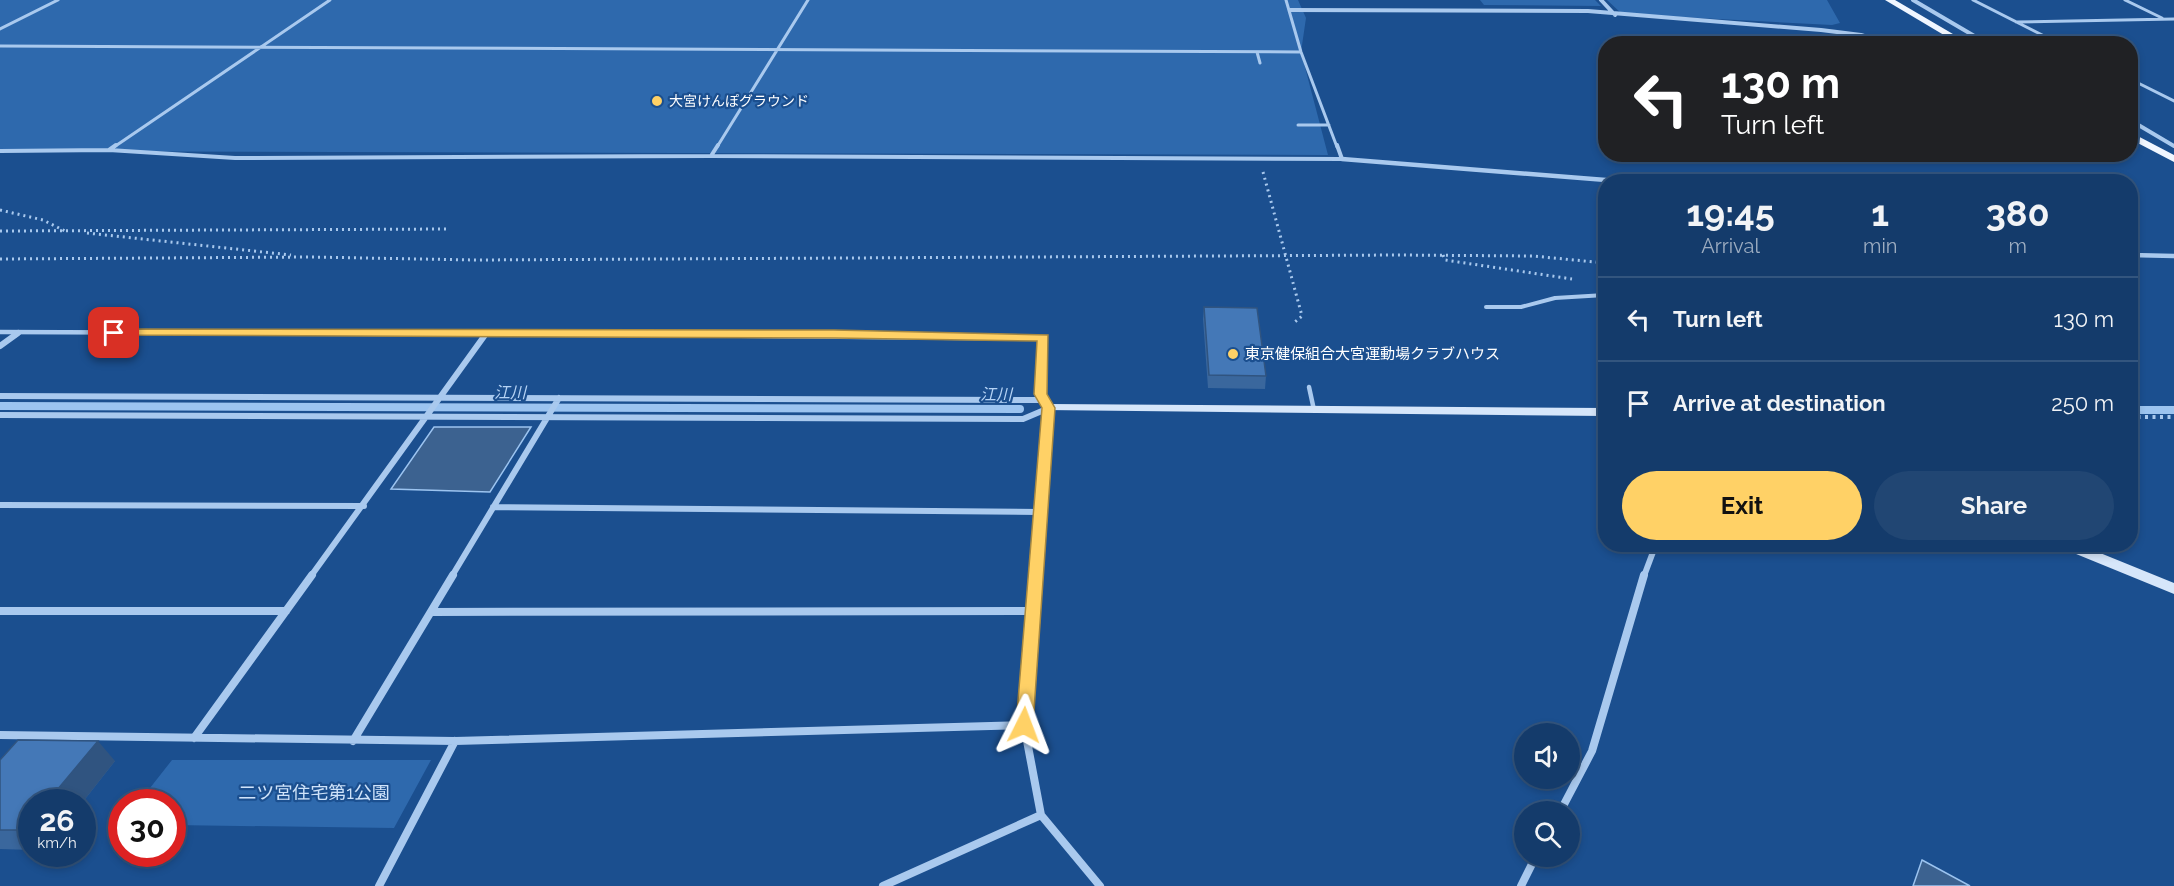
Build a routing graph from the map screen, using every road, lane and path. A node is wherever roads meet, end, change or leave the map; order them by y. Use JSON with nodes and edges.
{"nodes":[{"id":1,"x":58,"y":0,"type":"edge"},
{"id":2,"x":330,"y":0,"type":"edge"},
{"id":3,"x":808,"y":0,"type":"edge"},
{"id":4,"x":1286,"y":0,"type":"edge"},
{"id":5,"x":1601,"y":0,"type":"edge"},
{"id":6,"x":1889,"y":0,"type":"edge"},
{"id":7,"x":1912,"y":0,"type":"edge"},
{"id":8,"x":1973,"y":0,"type":"edge"},
{"id":9,"x":2125,"y":0,"type":"edge"},
{"id":10,"x":1290,"y":10,"type":"junction"},
{"id":11,"x":1616,"y":15,"type":"junction"},
{"id":12,"x":2164,"y":19,"type":"junction"},
{"id":13,"x":2174,"y":19,"type":"edge"},
{"id":14,"x":2016,"y":22,"type":"junction"},
{"id":15,"x":0,"y":29,"type":"edge"},
{"id":16,"x":1864,"y":36,"type":"edge"},
{"id":17,"x":1952,"y":36,"type":"edge"},
{"id":18,"x":1974,"y":36,"type":"edge"},
{"id":19,"x":2044,"y":36,"type":"edge"},
{"id":20,"x":0,"y":46,"type":"edge"},
{"id":21,"x":257,"y":49,"type":"junction"},
{"id":22,"x":778,"y":51,"type":"junction"},
{"id":23,"x":1257,"y":52,"type":"junction"},
{"id":24,"x":1301,"y":52,"type":"junction"},
{"id":25,"x":1260,"y":63,"type":"dead end"},
{"id":26,"x":2138,"y":83,"type":"edge"},
{"id":27,"x":2174,"y":101,"type":"edge"},
{"id":28,"x":1299,"y":124,"type":"dead end"},
{"id":29,"x":1329,"y":125,"type":"junction"},
{"id":30,"x":2138,"y":125,"type":"edge"},
{"id":31,"x":2138,"y":139,"type":"edge"},
{"id":32,"x":2174,"y":146,"type":"edge"},
{"id":33,"x":110,"y":150,"type":"junction"},
{"id":34,"x":0,"y":151,"type":"edge"},
{"id":35,"x":711,"y":156,"type":"junction"},
{"id":36,"x":1260,"y":159,"type":"junction"},
{"id":37,"x":1342,"y":159,"type":"junction"},
{"id":38,"x":2174,"y":159,"type":"edge"},
{"id":39,"x":1598,"y":179,"type":"edge"},
{"id":40,"x":0,"y":210,"type":"edge"},
{"id":41,"x":450,"y":229,"type":"dead end"},
{"id":42,"x":0,"y":231,"type":"edge"},
{"id":43,"x":66,"y":231,"type":"junction"},
{"id":44,"x":1443,"y":255,"type":"junction"},
{"id":45,"x":2138,"y":255,"type":"edge"},
{"id":46,"x":2174,"y":255,"type":"edge"},
{"id":47,"x":1286,"y":256,"type":"junction"},
{"id":48,"x":310,"y":257,"type":"junction"},
{"id":49,"x":0,"y":259,"type":"edge"},
{"id":50,"x":1598,"y":262,"type":"edge"},
{"id":51,"x":1582,"y":280,"type":"dead end"},
{"id":52,"x":1598,"y":295,"type":"edge"},
{"id":53,"x":1486,"y":307,"type":"dead end"},
{"id":54,"x":1295,"y":322,"type":"dead end"},
{"id":55,"x":0,"y":332,"type":"edge"},
{"id":56,"x":18,"y":332,"type":"junction"},
{"id":57,"x":485,"y":335,"type":"junction"},
{"id":58,"x":0,"y":346,"type":"edge"},
{"id":59,"x":1310,"y":387,"type":"dead end"},
{"id":60,"x":0,"y":396,"type":"edge"},
{"id":61,"x":440,"y":399,"type":"junction"},
{"id":62,"x":557,"y":400,"type":"junction"},
{"id":63,"x":1046,"y":404,"type":"junction"},
{"id":64,"x":1314,"y":410,"type":"junction"},
{"id":65,"x":1598,"y":412,"type":"edge"},
{"id":66,"x":430,"y":414,"type":"junction"},
{"id":67,"x":0,"y":415,"type":"edge"},
{"id":68,"x":548,"y":415,"type":"junction"},
{"id":69,"x":2138,"y":417,"type":"edge"},
{"id":70,"x":2174,"y":417,"type":"edge"},
{"id":71,"x":0,"y":505,"type":"edge"},
{"id":72,"x":364,"y":506,"type":"junction"},
{"id":73,"x":493,"y":507,"type":"junction"},
{"id":74,"x":1040,"y":512,"type":"junction"},
{"id":75,"x":1651,"y":552,"type":"edge"},
{"id":76,"x":2084,"y":552,"type":"edge"},
{"id":77,"x":2174,"y":589,"type":"edge"},
{"id":78,"x":0,"y":611,"type":"edge"},
{"id":79,"x":286,"y":611,"type":"junction"},
{"id":80,"x":1031,"y":611,"type":"junction"},
{"id":81,"x":430,"y":612,"type":"junction"},
{"id":82,"x":1024,"y":725,"type":"junction"},
{"id":83,"x":0,"y":735,"type":"edge"},
{"id":84,"x":194,"y":738,"type":"junction"},
{"id":85,"x":353,"y":741,"type":"junction"},
{"id":86,"x":455,"y":741,"type":"junction"},
{"id":87,"x":1566,"y":801,"type":"edge"},
{"id":88,"x":1041,"y":815,"type":"junction"},
{"id":89,"x":1530,"y":867,"type":"edge"},
{"id":90,"x":379,"y":886,"type":"edge"},
{"id":91,"x":883,"y":886,"type":"edge"},
{"id":92,"x":1100,"y":886,"type":"edge"},
{"id":93,"x":1521,"y":886,"type":"edge"}],
"edges":[{"from":1,"to":15,"type":"lane"},
{"from":2,"to":21,"type":"lane"},
{"from":3,"to":22,"type":"lane"},
{"from":4,"to":10,"type":"lane"},
{"from":5,"to":11,"type":"street"},
{"from":6,"to":17,"type":"main road"},
{"from":7,"to":18,"type":"street"},
{"from":8,"to":14,"type":"lane"},
{"from":9,"to":12,"type":"lane"},
{"from":10,"to":11,"type":"street"},
{"from":10,"to":24,"type":"lane"},
{"from":11,"to":16,"type":"street"},
{"from":12,"to":13,"type":"lane"},
{"from":12,"to":14,"type":"lane"},
{"from":14,"to":19,"type":"lane"},
{"from":20,"to":21,"type":"lane"},
{"from":21,"to":22,"type":"lane"},
{"from":21,"to":33,"type":"lane"},
{"from":22,"to":23,"type":"lane"},
{"from":22,"to":35,"type":"lane"},
{"from":23,"to":24,"type":"lane"},
{"from":23,"to":25,"type":"lane"},
{"from":24,"to":29,"type":"lane"},
{"from":26,"to":27,"type":"lane"},
{"from":28,"to":29,"type":"lane"},
{"from":29,"to":37,"type":"lane"},
{"from":30,"to":32,"type":"street"},
{"from":31,"to":38,"type":"main road"},
{"from":33,"to":34,"type":"lane"},
{"from":33,"to":35,"type":"lane"},
{"from":35,"to":36,"type":"lane"},
{"from":36,"to":37,"type":"lane"},
{"from":36,"to":47,"type":"path"},
{"from":37,"to":39,"type":"street"},
{"from":40,"to":43,"type":"path"},
{"from":41,"to":43,"type":"path"},
{"from":42,"to":43,"type":"path"},
{"from":43,"to":48,"type":"path"},
{"from":44,"to":47,"type":"path"},
{"from":44,"to":50,"type":"path"},
{"from":44,"to":51,"type":"path"},
{"from":45,"to":46,"type":"street"},
{"from":47,"to":48,"type":"path"},
{"from":47,"to":54,"type":"path"},
{"from":48,"to":49,"type":"path"},
{"from":52,"to":53,"type":"lane"},
{"from":55,"to":56,"type":"street"},
{"from":56,"to":57,"type":"street"},
{"from":56,"to":58,"type":"street"},
{"from":57,"to":61,"type":"street"},
{"from":57,"to":63,"type":"street"},
{"from":59,"to":64,"type":"lane"},
{"from":60,"to":61,"type":"street"},
{"from":61,"to":62,"type":"street"},
{"from":61,"to":66,"type":"street"},
{"from":62,"to":63,"type":"street"},
{"from":62,"to":68,"type":"street"},
{"from":63,"to":64,"type":"street"},
{"from":63,"to":68,"type":"street"},
{"from":63,"to":74,"type":"street"},
{"from":64,"to":65,"type":"street"},
{"from":66,"to":67,"type":"street"},
{"from":66,"to":68,"type":"street"},
{"from":66,"to":72,"type":"street"},
{"from":68,"to":73,"type":"street"},
{"from":69,"to":70,"type":"path"},
{"from":71,"to":72,"type":"street"},
{"from":72,"to":79,"type":"street"},
{"from":73,"to":74,"type":"street"},
{"from":73,"to":81,"type":"street"},
{"from":74,"to":80,"type":"street"},
{"from":75,"to":87,"type":"street"},
{"from":76,"to":77,"type":"street"},
{"from":78,"to":79,"type":"street"},
{"from":79,"to":84,"type":"street"},
{"from":80,"to":81,"type":"street"},
{"from":80,"to":82,"type":"street"},
{"from":81,"to":85,"type":"street"},
{"from":82,"to":86,"type":"street"},
{"from":82,"to":88,"type":"street"},
{"from":83,"to":84,"type":"street"},
{"from":84,"to":85,"type":"street"},
{"from":85,"to":86,"type":"street"},
{"from":86,"to":90,"type":"street"},
{"from":88,"to":91,"type":"street"},
{"from":88,"to":92,"type":"street"},
{"from":89,"to":93,"type":"street"}]}
